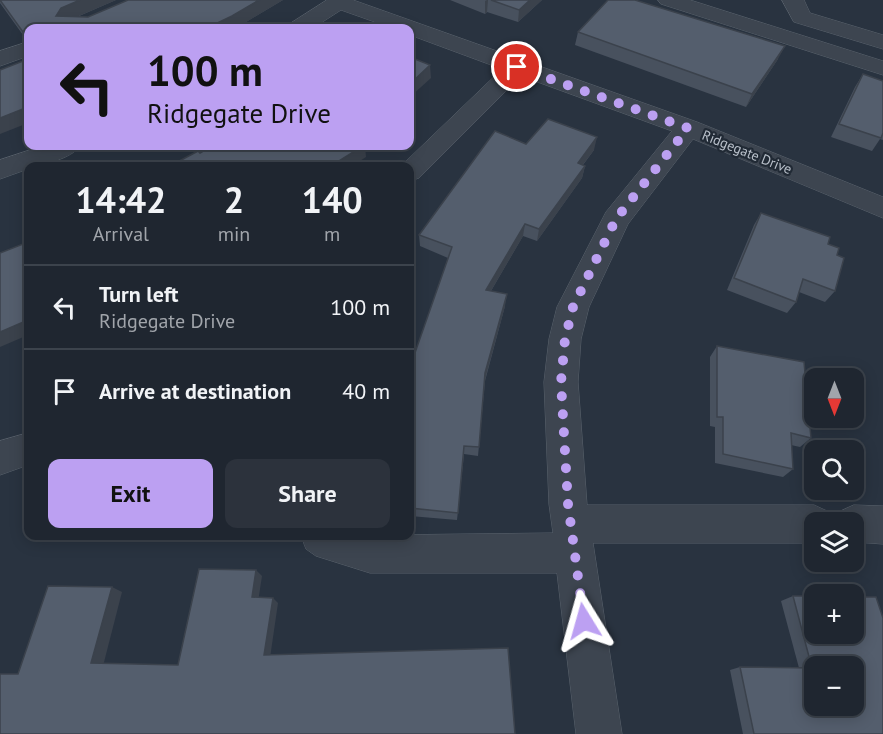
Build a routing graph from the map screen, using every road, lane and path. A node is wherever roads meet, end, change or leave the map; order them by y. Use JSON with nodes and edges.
{"nodes":[{"id":1,"x":668,"y":0,"type":"edge"},
{"id":2,"x":792,"y":0,"type":"edge"},
{"id":3,"x":340,"y":1,"type":"edge"},
{"id":4,"x":305,"y":24,"type":"edge"},
{"id":5,"x":402,"y":24,"type":"edge"},
{"id":6,"x":834,"y":27,"type":"junction"},
{"id":7,"x":883,"y":27,"type":"edge"},
{"id":8,"x":414,"y":29,"type":"edge"},
{"id":9,"x":883,"y":42,"type":"edge"},
{"id":10,"x":24,"y":50,"type":"edge"},
{"id":11,"x":0,"y":59,"type":"edge"},
{"id":12,"x":517,"y":67,"type":"junction"},
{"id":13,"x":883,"y":68,"type":"edge"},
{"id":14,"x":688,"y":128,"type":"junction"},
{"id":15,"x":56,"y":150,"type":"edge"},
{"id":16,"x":414,"y":168,"type":"edge"},
{"id":17,"x":0,"y":170,"type":"edge"},
{"id":18,"x":883,"y":208,"type":"edge"},
{"id":19,"x":24,"y":449,"type":"edge"},
{"id":20,"x":0,"y":458,"type":"edge"},
{"id":21,"x":864,"y":524,"type":"edge"},
{"id":22,"x":804,"y":525,"type":"edge"},
{"id":23,"x":883,"y":525,"type":"edge"},
{"id":24,"x":573,"y":538,"type":"junction"},
{"id":25,"x":327,"y":540,"type":"edge"},
{"id":26,"x":599,"y":734,"type":"edge"}],
"edges":[{"from":1,"to":13,"type":"street"},
{"from":2,"to":6,"type":"street"},
{"from":3,"to":4,"type":"street"},
{"from":3,"to":5,"type":"street","name":"Ridgegate Drive"},
{"from":6,"to":7,"type":"street"},
{"from":6,"to":9,"type":"street"},
{"from":8,"to":12,"type":"street","name":"Ridgegate Drive"},
{"from":10,"to":11,"type":"street"},
{"from":12,"to":14,"type":"street","name":"Ridgegate Drive"},
{"from":12,"to":16,"type":"street"},
{"from":14,"to":18,"type":"street","name":"Ridgegate Drive"},
{"from":14,"to":24,"type":"street"},
{"from":15,"to":17,"type":"street"},
{"from":19,"to":20,"type":"street"},
{"from":21,"to":23,"type":"street"},
{"from":22,"to":24,"type":"street"},
{"from":24,"to":25,"type":"street"},
{"from":24,"to":26,"type":"street"}]}
